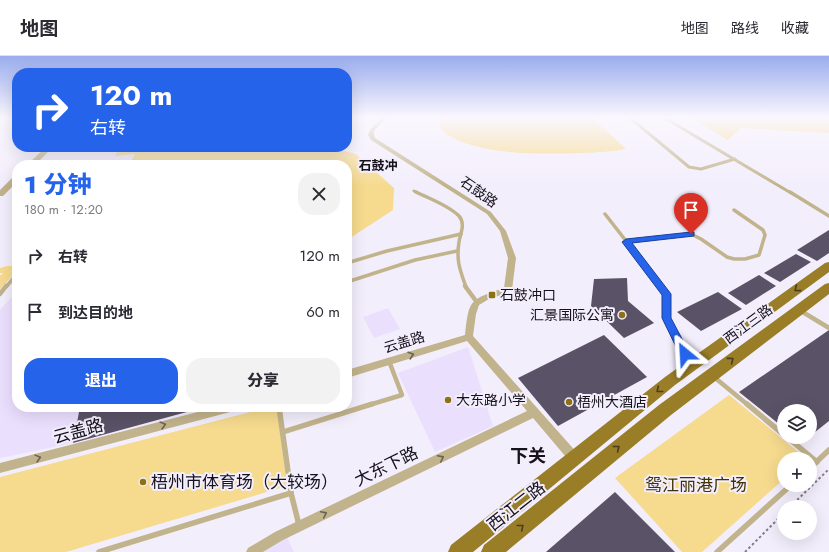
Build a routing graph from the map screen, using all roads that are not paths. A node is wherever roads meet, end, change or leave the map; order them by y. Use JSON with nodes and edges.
{"nodes":[{"id":1,"x":375,"y":140,"type":"edge"},
{"id":2,"x":657,"y":140,"type":"edge"},
{"id":3,"x":703,"y":140,"type":"edge"},
{"id":4,"x":45,"y":152,"type":"edge"},
{"id":5,"x":735,"y":159,"type":"junction"},
{"id":6,"x":36,"y":160,"type":"edge"},
{"id":7,"x":12,"y":183,"type":"edge"},
{"id":8,"x":414,"y":191,"type":"dead end"},
{"id":9,"x":0,"y":194,"type":"edge"},
{"id":10,"x":734,"y":210,"type":"dead end"},
{"id":11,"x":605,"y":214,"type":"dead end"},
{"id":12,"x":829,"y":216,"type":"edge"},
{"id":13,"x":461,"y":234,"type":"junction"},
{"id":14,"x":626,"y":242,"type":"junction"},
{"id":15,"x":457,"y":251,"type":"junction"},
{"id":16,"x":352,"y":262,"type":"edge"},
{"id":17,"x":829,"y":266,"type":"edge"},
{"id":18,"x":12,"y":280,"type":"edge"},
{"id":19,"x":352,"y":280,"type":"edge"},
{"id":20,"x":829,"y":287,"type":"edge"},
{"id":21,"x":0,"y":294,"type":"edge"},
{"id":22,"x":476,"y":301,"type":"junction"},
{"id":23,"x":799,"y":310,"type":"junction"},
{"id":24,"x":829,"y":328,"type":"edge"},
{"id":25,"x":469,"y":337,"type":"junction"},
{"id":26,"x":389,"y":361,"type":"junction"},
{"id":27,"x":691,"y":366,"type":"junction"},
{"id":28,"x":352,"y":372,"type":"edge"},
{"id":29,"x":712,"y":375,"type":"junction"},
{"id":30,"x":352,"y":411,"type":"edge"},
{"id":31,"x":215,"y":412,"type":"edge"},
{"id":32,"x":280,"y":412,"type":"edge"},
{"id":33,"x":347,"y":412,"type":"edge"},
{"id":34,"x":534,"y":412,"type":"junction"},
{"id":35,"x":777,"y":429,"type":"edge"},
{"id":36,"x":283,"y":432,"type":"junction"},
{"id":37,"x":795,"y":444,"type":"edge"},
{"id":38,"x":829,"y":450,"type":"edge"},
{"id":39,"x":805,"y":452,"type":"edge"},
{"id":40,"x":575,"y":459,"type":"junction"},
{"id":41,"x":817,"y":462,"type":"edge"},
{"id":42,"x":0,"y":468,"type":"edge"},
{"id":43,"x":587,"y":473,"type":"joint"},
{"id":44,"x":783,"y":492,"type":"edge"},
{"id":45,"x":291,"y":493,"type":"junction"},
{"id":46,"x":299,"y":526,"type":"junction"},
{"id":47,"x":99,"y":552,"type":"edge"},
{"id":48,"x":252,"y":552,"type":"edge"},
{"id":49,"x":458,"y":552,"type":"edge"},
{"id":50,"x":491,"y":552,"type":"edge"},
{"id":51,"x":717,"y":552,"type":"edge"}],
"edges":[{"from":1,"to":22,"type":"street","name":"石鼓路"},
{"from":2,"to":5,"type":"lane"},
{"from":3,"to":5,"type":"lane"},
{"from":4,"to":6,"type":"street"},
{"from":5,"to":12,"type":"lane"},
{"from":7,"to":9,"type":"street"},
{"from":8,"to":13,"type":"lane"},
{"from":10,"to":14,"type":"lane"},
{"from":11,"to":14,"type":"lane"},
{"from":13,"to":15,"type":"lane"},
{"from":13,"to":16,"type":"lane"},
{"from":14,"to":27,"type":"lane"},
{"from":15,"to":19,"type":"lane"},
{"from":15,"to":22,"type":"lane"},
{"from":17,"to":27,"type":"main road","name":"西江三路","one_way":true},
{"from":18,"to":21,"type":"lane"},
{"from":20,"to":23,"type":"main road","name":"西江三路"},
{"from":22,"to":25,"type":"street"},
{"from":23,"to":24,"type":"lane"},
{"from":29,"to":23,"type":"main road","name":"西江三路","one_way":true},
{"from":26,"to":25,"type":"street","name":"云盖路","one_way":true},
{"from":25,"to":34,"type":"street"},
{"from":26,"to":28,"type":"street","name":"云盖路"},
{"from":26,"to":30,"type":"lane"},
{"from":27,"to":40,"type":"main road","name":"西江三路","one_way":true},
{"from":29,"to":35,"type":"lane"},
{"from":43,"to":29,"type":"main road","name":"西江三路","one_way":true},
{"from":42,"to":31,"type":"street","name":"云盖路","one_way":true},
{"from":32,"to":36,"type":"lane"},
{"from":33,"to":36,"type":"lane"},
{"from":34,"to":40,"type":"street"},
{"from":46,"to":34,"type":"street","name":"大东下路","one_way":true},
{"from":36,"to":45,"type":"lane"},
{"from":37,"to":39,"type":"lane"},
{"from":38,"to":41,"type":"lane"},
{"from":40,"to":49,"type":"main road","name":"西江二路"},
{"from":50,"to":43,"type":"main road","name":"西江二路","one_way":true},
{"from":44,"to":51,"type":"lane"},
{"from":45,"to":46,"type":"lane"},
{"from":45,"to":47,"type":"lane"},
{"from":46,"to":48,"type":"street","name":"大东下路"}]}
